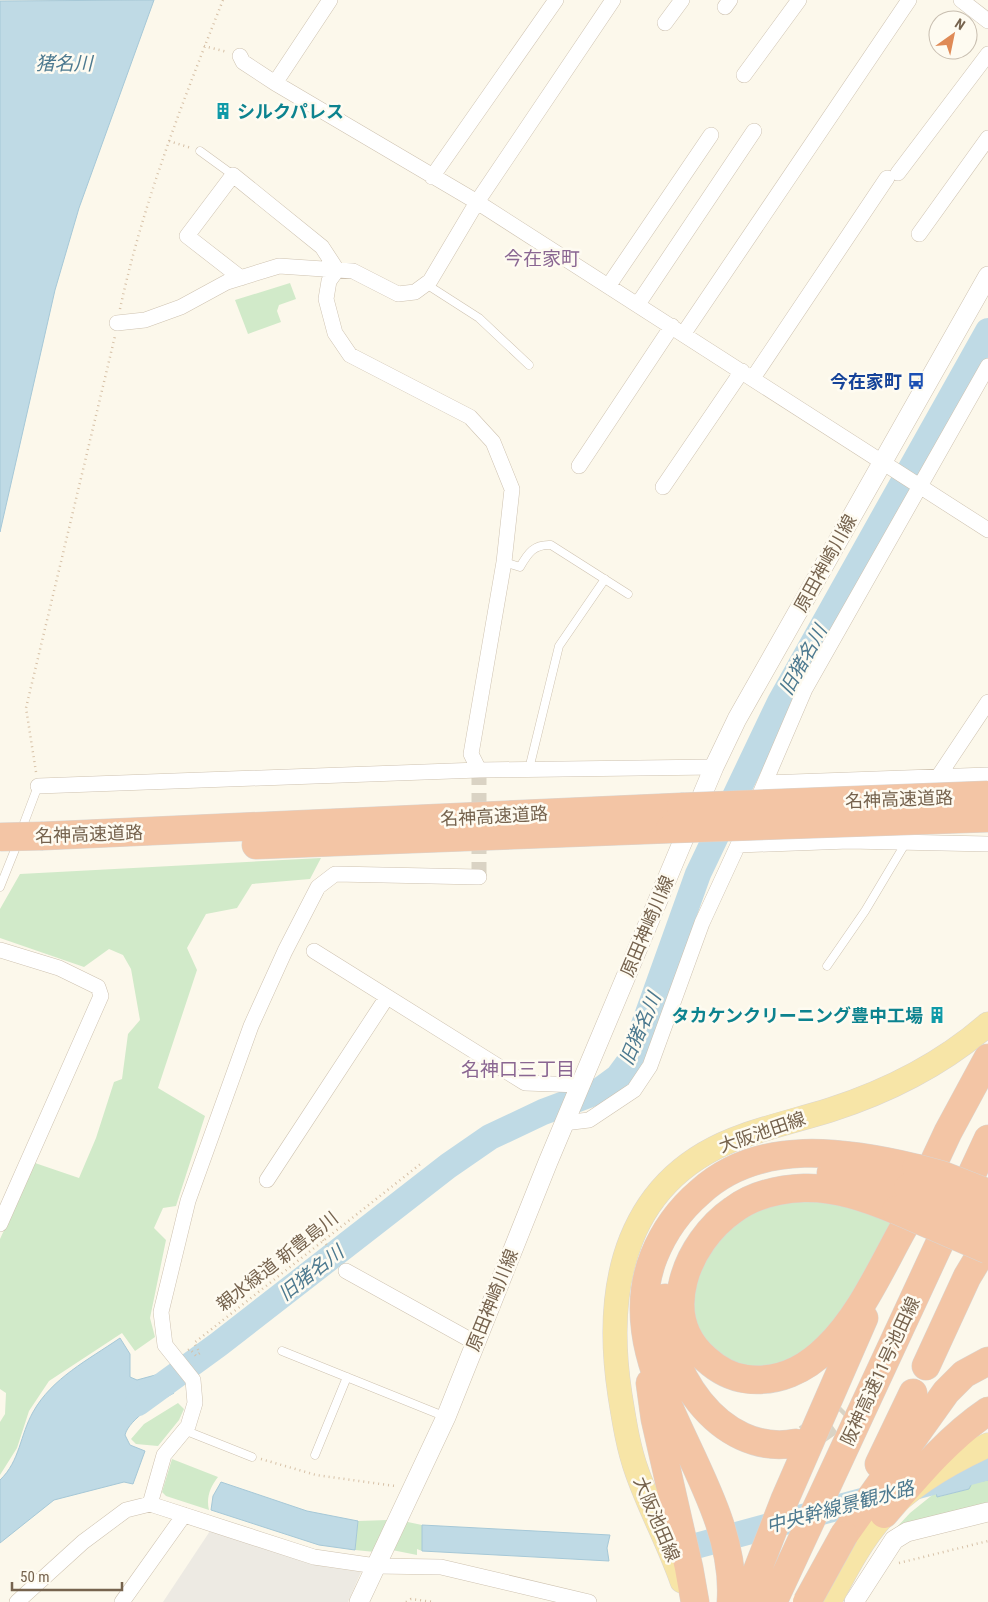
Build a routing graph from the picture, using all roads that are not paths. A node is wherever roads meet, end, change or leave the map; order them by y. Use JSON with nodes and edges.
{"nodes":[{"id":1,"x":330,"y":0,"type":"edge"},
{"id":2,"x":556,"y":0,"type":"edge"},
{"id":3,"x":613,"y":0,"type":"edge"},
{"id":4,"x":682,"y":0,"type":"edge"},
{"id":5,"x":799,"y":0,"type":"edge"},
{"id":6,"x":909,"y":0,"type":"edge"},
{"id":7,"x":961,"y":0,"type":"edge"},
{"id":8,"x":988,"y":22,"type":"edge"},
{"id":9,"x":665,"y":23,"type":"dead end"},
{"id":10,"x":988,"y":54,"type":"edge"},
{"id":11,"x":240,"y":56,"type":"road end"},
{"id":12,"x":744,"y":75,"type":"dead end"},
{"id":13,"x":275,"y":83,"type":"junction"},
{"id":14,"x":754,"y":131,"type":"dead end"},
{"id":15,"x":711,"y":135,"type":"dead end"},
{"id":16,"x":988,"y":138,"type":"edge"},
{"id":17,"x":200,"y":151,"type":"road end"},
{"id":18,"x":233,"y":175,"type":"junction"},
{"id":19,"x":432,"y":177,"type":"junction"},
{"id":20,"x":478,"y":202,"type":"junction"},
{"id":21,"x":844,"y":226,"type":"dead end"},
{"id":22,"x":919,"y":234,"type":"dead end"},
{"id":23,"x":337,"y":270,"type":"junction"},
{"id":24,"x":988,"y":276,"type":"edge"},
{"id":25,"x":241,"y":278,"type":"junction"},
{"id":26,"x":426,"y":284,"type":"junction"},
{"id":27,"x":609,"y":285,"type":"junction"},
{"id":28,"x":638,"y":304,"type":"junction"},
{"id":29,"x":117,"y":323,"type":"road end"},
{"id":30,"x":678,"y":330,"type":"junction"},
{"id":31,"x":529,"y":365,"type":"dead end"},
{"id":32,"x":988,"y":366,"type":"edge"},
{"id":33,"x":747,"y":374,"type":"junction"},
{"id":34,"x":887,"y":464,"type":"junction"},
{"id":35,"x":579,"y":466,"type":"dead end"},
{"id":36,"x":917,"y":483,"type":"junction"},
{"id":37,"x":663,"y":487,"type":"dead end"},
{"id":38,"x":988,"y":530,"type":"edge"},
{"id":39,"x":504,"y":562,"type":"junction"},
{"id":40,"x":605,"y":579,"type":"junction"},
{"id":41,"x":628,"y":594,"type":"dead end"},
{"id":42,"x":988,"y":702,"type":"edge"},
{"id":43,"x":714,"y":767,"type":"junction"},
{"id":44,"x":529,"y":769,"type":"junction"},
{"id":45,"x":479,"y":770,"type":"junction"},
{"id":46,"x":988,"y":775,"type":"edge"},
{"id":47,"x":938,"y":777,"type":"junction"},
{"id":48,"x":765,"y":783,"type":"junction"},
{"id":49,"x":38,"y":786,"type":"joint"},
{"id":50,"x":988,"y":795,"type":"edge"},
{"id":51,"x":675,"y":818,"type":"junction"},
{"id":52,"x":988,"y":818,"type":"edge"},
{"id":53,"x":988,"y":824,"type":"edge"},
{"id":54,"x":911,"y":832,"type":"junction"},
{"id":55,"x":0,"y":837,"type":"edge"},
{"id":56,"x":988,"y":844,"type":"edge"},
{"id":57,"x":40,"y":845,"type":"junction"},
{"id":58,"x":738,"y":845,"type":"junction"},
{"id":59,"x":0,"y":855,"type":"edge"},
{"id":60,"x":479,"y":877,"type":"dead end"},
{"id":61,"x":0,"y":887,"type":"edge"},
{"id":62,"x":0,"y":950,"type":"edge"},
{"id":63,"x":314,"y":952,"type":"dead end"},
{"id":64,"x":827,"y":966,"type":"dead end"},
{"id":65,"x":387,"y":997,"type":"junction"},
{"id":66,"x":988,"y":1024,"type":"edge"},
{"id":67,"x":988,"y":1058,"type":"edge"},
{"id":68,"x":580,"y":1086,"type":"junction"},
{"id":69,"x":988,"y":1120,"type":"edge"},
{"id":70,"x":564,"y":1123,"type":"junction"},
{"id":71,"x":988,"y":1139,"type":"edge"},
{"id":72,"x":267,"y":1180,"type":"dead end"},
{"id":73,"x":988,"y":1185,"type":"edge"},
{"id":74,"x":988,"y":1193,"type":"edge"},
{"id":75,"x":906,"y":1198,"type":"junction"},
{"id":76,"x":988,"y":1222,"type":"edge"},
{"id":77,"x":0,"y":1224,"type":"edge"},
{"id":78,"x":988,"y":1242,"type":"edge"},
{"id":79,"x":988,"y":1250,"type":"edge"},
{"id":80,"x":346,"y":1270,"type":"road end"},
{"id":81,"x":643,"y":1326,"type":"junction"},
{"id":82,"x":474,"y":1342,"type":"junction"},
{"id":83,"x":282,"y":1350,"type":"dead end"},
{"id":84,"x":988,"y":1361,"type":"edge"},
{"id":85,"x":926,"y":1366,"type":"dead end"},
{"id":86,"x":347,"y":1377,"type":"junction"},
{"id":87,"x":913,"y":1393,"type":"dead end"},
{"id":88,"x":843,"y":1409,"type":"tunnel mouth"},
{"id":89,"x":988,"y":1411,"type":"edge"},
{"id":90,"x":446,"y":1417,"type":"junction"},
{"id":91,"x":184,"y":1430,"type":"junction"},
{"id":92,"x":796,"y":1443,"type":"tunnel mouth"},
{"id":93,"x":988,"y":1445,"type":"edge"},
{"id":94,"x":953,"y":1453,"type":"junction"},
{"id":95,"x":316,"y":1455,"type":"dead end"},
{"id":96,"x":252,"y":1457,"type":"road end"},
{"id":97,"x":860,"y":1478,"type":"junction"},
{"id":98,"x":151,"y":1498,"type":"junction"},
{"id":99,"x":664,"y":1511,"type":"junction"},
{"id":100,"x":988,"y":1512,"type":"edge"},
{"id":101,"x":884,"y":1514,"type":"joint"},
{"id":102,"x":184,"y":1515,"type":"junction"},
{"id":103,"x":379,"y":1559,"type":"junction"},
{"id":104,"x":684,"y":1569,"type":"junction"},
{"id":105,"x":17,"y":1602,"type":"edge"},
{"id":106,"x":122,"y":1602,"type":"edge"},
{"id":107,"x":359,"y":1602,"type":"edge"},
{"id":108,"x":589,"y":1602,"type":"edge"},
{"id":109,"x":687,"y":1602,"type":"edge"},
{"id":110,"x":695,"y":1602,"type":"edge"},
{"id":111,"x":731,"y":1602,"type":"edge"},
{"id":112,"x":745,"y":1602,"type":"edge"},
{"id":113,"x":774,"y":1602,"type":"edge"},
{"id":114,"x":794,"y":1602,"type":"edge"},
{"id":115,"x":807,"y":1602,"type":"edge"},
{"id":116,"x":829,"y":1602,"type":"edge"},
{"id":117,"x":854,"y":1602,"type":"edge"}],
"edges":[{"from":1,"to":13,"type":"street"},
{"from":2,"to":19,"type":"street"},
{"from":3,"to":20,"type":"street"},
{"from":4,"to":9,"type":"street"},
{"from":5,"to":12,"type":"street"},
{"from":6,"to":30,"type":"street"},
{"from":7,"to":8,"type":"street"},
{"from":10,"to":33,"type":"street"},
{"from":11,"to":13,"type":"street"},
{"from":13,"to":19,"type":"street"},
{"from":14,"to":28,"type":"street"},
{"from":15,"to":27,"type":"street"},
{"from":16,"to":22,"type":"street"},
{"from":17,"to":18,"type":"lane"},
{"from":18,"to":23,"type":"street"},
{"from":18,"to":25,"type":"street"},
{"from":19,"to":20,"type":"street"},
{"from":20,"to":26,"type":"street"},
{"from":20,"to":27,"type":"street"},
{"from":21,"to":33,"type":"street"},
{"from":23,"to":25,"type":"street"},
{"from":23,"to":26,"type":"street"},
{"from":23,"to":39,"type":"street"},
{"from":24,"to":34,"type":"street","name":"原田神崎川線"},
{"from":25,"to":29,"type":"street"},
{"from":26,"to":31,"type":"lane"},
{"from":27,"to":28,"type":"street"},
{"from":28,"to":30,"type":"street"},
{"from":30,"to":33,"type":"street"},
{"from":30,"to":35,"type":"street"},
{"from":32,"to":36,"type":"street"},
{"from":33,"to":34,"type":"street"},
{"from":33,"to":37,"type":"street"},
{"from":34,"to":36,"type":"street"},
{"from":34,"to":43,"type":"street","name":"原田神崎川線"},
{"from":36,"to":38,"type":"street"},
{"from":36,"to":48,"type":"street"},
{"from":39,"to":40,"type":"lane"},
{"from":39,"to":45,"type":"street"},
{"from":40,"to":41,"type":"lane"},
{"from":40,"to":44,"type":"lane"},
{"from":42,"to":47,"type":"street"},
{"from":43,"to":44,"type":"street"},
{"from":43,"to":68,"type":"street","name":"原田神崎川線"},
{"from":44,"to":45,"type":"street"},
{"from":45,"to":49,"type":"street"},
{"from":46,"to":47,"type":"street"},
{"from":47,"to":48,"type":"street"},
{"from":48,"to":58,"type":"street"},
{"from":49,"to":61,"type":"lane"},
{"from":50,"to":51,"type":"highway","name":"名神高速道路","bridge":true},
{"from":51,"to":54,"type":"highway","name":"名神高速道路","bridge":true},
{"from":51,"to":57,"type":"highway","name":"名神高速道路"},
{"from":52,"to":54,"type":"highway","name":"名神高速道路","bridge":true},
{"from":53,"to":54,"type":"highway","bridge":true},
{"from":54,"to":56,"type":"street"},
{"from":54,"to":58,"type":"street"},
{"from":54,"to":64,"type":"lane"},
{"from":55,"to":57,"type":"highway","name":"名神高速道路","bridge":true},
{"from":57,"to":59,"type":"highway","name":"名神高速道路"},
{"from":58,"to":70,"type":"street"},
{"from":60,"to":91,"type":"street"},
{"from":62,"to":77,"type":"street"},
{"from":63,"to":65,"type":"street"},
{"from":65,"to":68,"type":"street"},
{"from":65,"to":72,"type":"street"},
{"from":66,"to":99,"type":"main road","name":"大阪池田線"},
{"from":67,"to":75,"type":"highway"},
{"from":68,"to":70,"type":"street","name":"原田神崎川線"},
{"from":69,"to":88,"type":"highway"},
{"from":70,"to":82,"type":"street","name":"原田神崎川線"},
{"from":71,"to":97,"type":"highway","name":"阪神高速11号池田線"},
{"from":73,"to":97,"type":"highway","name":"阪神高速11号池田線"},
{"from":74,"to":75,"type":"highway","bridge":true},
{"from":75,"to":75,"type":"highway"},
{"from":75,"to":76,"type":"highway","bridge":true},
{"from":75,"to":79,"type":"highway","bridge":true},
{"from":75,"to":81,"type":"highway"},
{"from":75,"to":92,"type":"highway"},
{"from":75,"to":112,"type":"highway"},
{"from":78,"to":85,"type":"highway"},
{"from":80,"to":82,"type":"street"},
{"from":81,"to":99,"type":"highway"},
{"from":81,"to":111,"type":"highway"},
{"from":82,"to":90,"type":"street","name":"原田神崎川線"},
{"from":83,"to":86,"type":"lane"},
{"from":84,"to":97,"type":"highway"},
{"from":86,"to":90,"type":"lane"},
{"from":86,"to":95,"type":"lane"},
{"from":87,"to":97,"type":"highway"},
{"from":89,"to":94,"type":"highway"},
{"from":90,"to":103,"type":"street","name":"原田神崎川線"},
{"from":91,"to":96,"type":"lane"},
{"from":91,"to":98,"type":"street"},
{"from":93,"to":94,"type":"main road"},
{"from":94,"to":101,"type":"highway"},
{"from":97,"to":113,"type":"highway","name":"阪神高速11号池田線"},
{"from":97,"to":114,"type":"highway","name":"阪神高速11号池田線"},
{"from":97,"to":115,"type":"highway","bridge":true},
{"from":98,"to":102,"type":"street"},
{"from":98,"to":105,"type":"street"},
{"from":99,"to":104,"type":"highway"},
{"from":100,"to":117,"type":"street"},
{"from":101,"to":116,"type":"main road"},
{"from":102,"to":103,"type":"street"},
{"from":102,"to":106,"type":"street"},
{"from":103,"to":107,"type":"street","name":"原田神崎川線"},
{"from":103,"to":108,"type":"street"},
{"from":104,"to":109,"type":"main road","name":"大阪池田線"},
{"from":104,"to":110,"type":"highway"}]}
